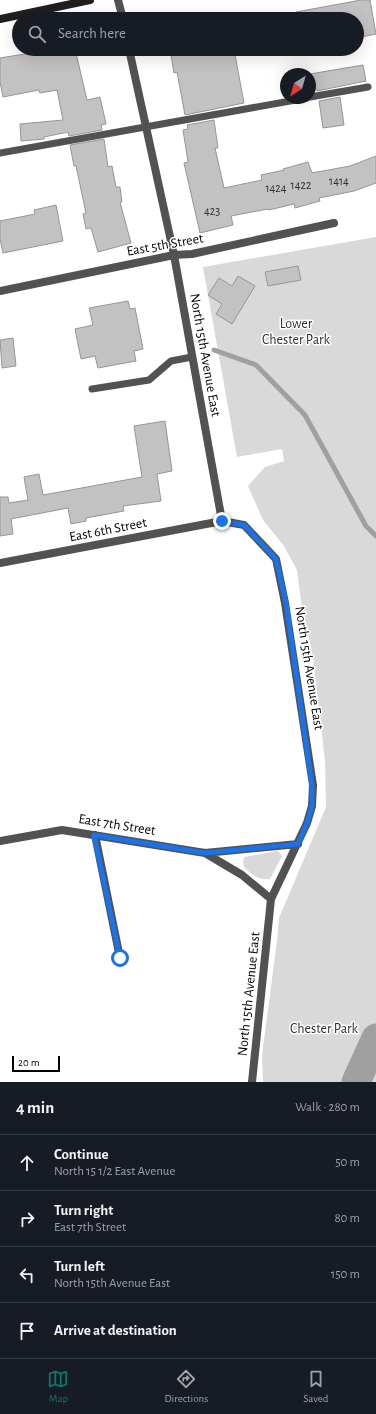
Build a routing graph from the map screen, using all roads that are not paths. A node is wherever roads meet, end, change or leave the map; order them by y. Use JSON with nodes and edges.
{"nodes":[{"id":1,"x":90,"y":0,"type":"edge"},
{"id":2,"x":118,"y":0,"type":"edge"},
{"id":3,"x":33,"y":12,"type":"edge"},
{"id":4,"x":121,"y":12,"type":"edge"},
{"id":5,"x":12,"y":16,"type":"edge"},
{"id":6,"x":0,"y":19,"type":"edge"},
{"id":7,"x":131,"y":56,"type":"edge"},
{"id":8,"x":368,"y":87,"type":"dead end"},
{"id":9,"x":316,"y":96,"type":"edge"},
{"id":10,"x":280,"y":103,"type":"edge"},
{"id":11,"x":146,"y":126,"type":"junction"},
{"id":12,"x":0,"y":153,"type":"edge"},
{"id":13,"x":334,"y":223,"type":"dead end"},
{"id":14,"x":174,"y":255,"type":"junction"},
{"id":15,"x":0,"y":291,"type":"edge"},
{"id":16,"x":192,"y":357,"type":"junction"},
{"id":17,"x":92,"y":389,"type":"dead end"},
{"id":18,"x":222,"y":521,"type":"junction"},
{"id":19,"x":0,"y":563,"type":"edge"},
{"id":20,"x":94,"y":835,"type":"junction"},
{"id":21,"x":0,"y":841,"type":"edge"},
{"id":22,"x":298,"y":844,"type":"junction"},
{"id":23,"x":205,"y":853,"type":"junction"},
{"id":24,"x":271,"y":899,"type":"junction"},
{"id":25,"x":120,"y":958,"type":"dead end"},
{"id":26,"x":252,"y":1082,"type":"edge"}],
"edges":[{"from":1,"to":3,"type":"main road"},
{"from":2,"to":4,"type":"street"},
{"from":5,"to":6,"type":"main road"},
{"from":7,"to":11,"type":"street","name":"North 15th Avenue East"},
{"from":8,"to":9,"type":"lane"},
{"from":10,"to":11,"type":"lane"},
{"from":11,"to":12,"type":"lane"},
{"from":11,"to":14,"type":"street","name":"North 15th Avenue East"},
{"from":13,"to":14,"type":"street","name":"East 5th Street"},
{"from":14,"to":15,"type":"street","name":"East 5th Street"},
{"from":14,"to":16,"type":"street","name":"North 15th Avenue East"},
{"from":16,"to":17,"type":"lane"},
{"from":16,"to":18,"type":"street","name":"North 15th Avenue East"},
{"from":18,"to":19,"type":"street","name":"East 6th Street"},
{"from":18,"to":22,"type":"street","name":"North 15th Avenue East"},
{"from":20,"to":21,"type":"street","name":"East 7th Street"},
{"from":20,"to":23,"type":"street","name":"East 7th Street"},
{"from":20,"to":25,"type":"street"},
{"from":22,"to":23,"type":"street","name":"East 7th Street"},
{"from":22,"to":24,"type":"street","name":"North 15th Avenue East"},
{"from":23,"to":24,"type":"street","name":"East 7th Street"},
{"from":24,"to":26,"type":"street","name":"North 15th Avenue East"}]}
